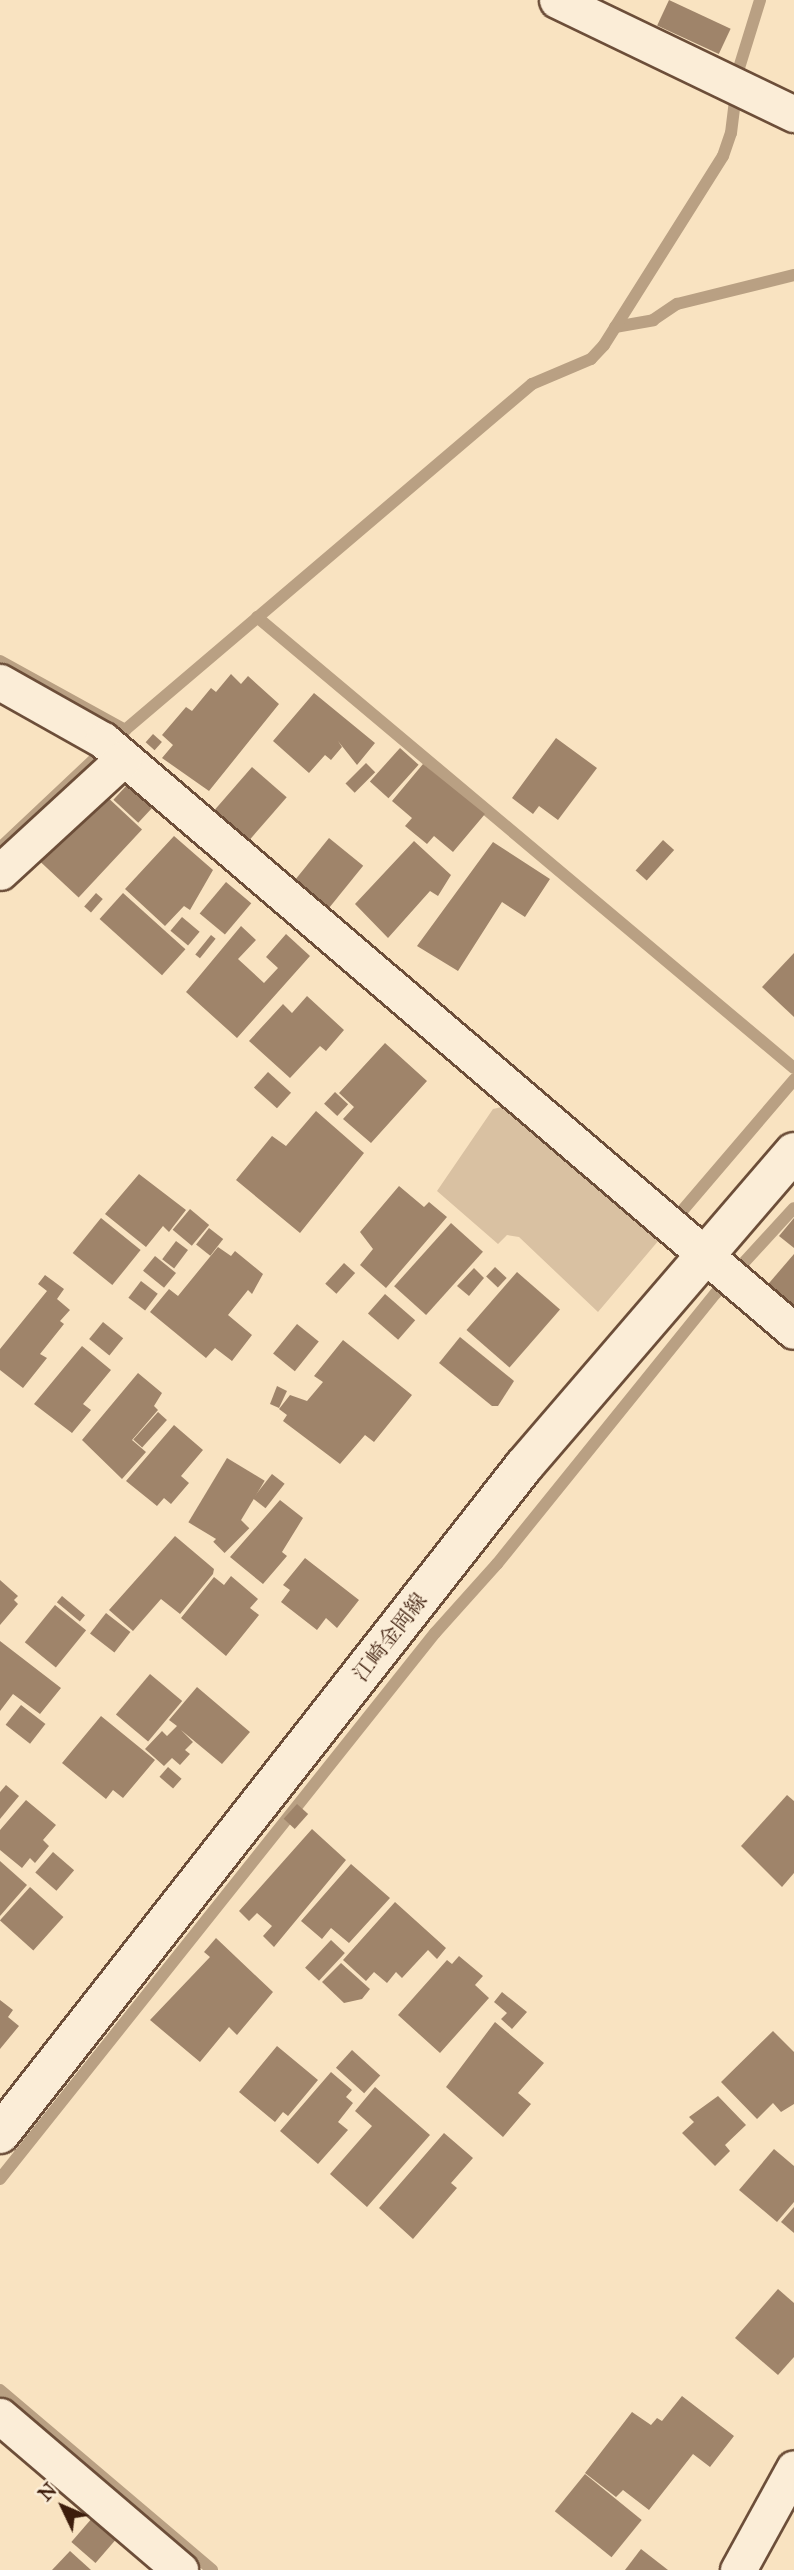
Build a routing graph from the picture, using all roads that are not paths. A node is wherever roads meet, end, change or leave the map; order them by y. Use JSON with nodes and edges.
{"nodes":[{"id":1,"x":557,"y":0,"type":"edge"},
{"id":2,"x":794,"y":114,"type":"edge"},
{"id":3,"x":0,"y":682,"type":"edge"},
{"id":4,"x":114,"y":749,"type":"junction"},
{"id":5,"x":0,"y":872,"type":"edge"},
{"id":6,"x":794,"y":1152,"type":"edge"},
{"id":7,"x":721,"y":1270,"type":"junction"},
{"id":8,"x":794,"y":1331,"type":"edge"},
{"id":9,"x":0,"y":2134,"type":"edge"},
{"id":10,"x":0,"y":2416,"type":"edge"},
{"id":11,"x":794,"y":2468,"type":"edge"},
{"id":12,"x":180,"y":2570,"type":"edge"},
{"id":13,"x":738,"y":2570,"type":"edge"}],
"edges":[{"from":1,"to":2,"type":"street"},
{"from":3,"to":4,"type":"street"},
{"from":4,"to":5,"type":"street"},
{"from":4,"to":7,"type":"street"},
{"from":6,"to":7,"type":"main road","name":"江崎金岡線"},
{"from":7,"to":8,"type":"street"},
{"from":7,"to":9,"type":"main road","name":"江崎金岡線"},
{"from":10,"to":12,"type":"street"},
{"from":11,"to":13,"type":"street"}]}
